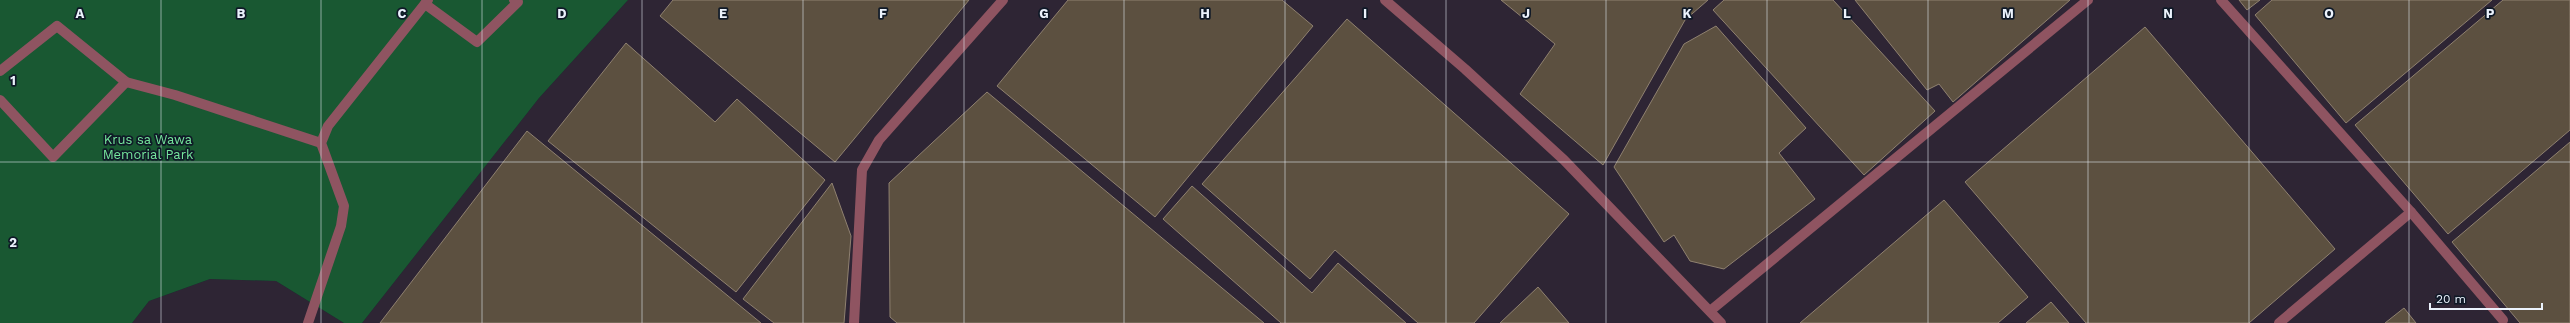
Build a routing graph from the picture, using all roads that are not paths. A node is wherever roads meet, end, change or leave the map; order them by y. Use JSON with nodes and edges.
{"nodes":[{"id":1,"x":514,"y":0,"type":"edge"},
{"id":2,"x":1003,"y":0,"type":"edge"},
{"id":3,"x":1385,"y":0,"type":"edge"},
{"id":4,"x":2088,"y":0,"type":"edge"},
{"id":5,"x":2221,"y":0,"type":"edge"},
{"id":6,"x":427,"y":2,"type":"edge"},
{"id":7,"x":0,"y":71,"type":"edge"},
{"id":8,"x":126,"y":82,"type":"junction"},
{"id":9,"x":0,"y":100,"type":"edge"},
{"id":10,"x":321,"y":143,"type":"junction"},
{"id":11,"x":2411,"y":212,"type":"junction"},
{"id":12,"x":1710,"y":311,"type":"junction"},
{"id":13,"x":2503,"y":320,"type":"dead end"},
{"id":14,"x":308,"y":323,"type":"edge"},
{"id":15,"x":854,"y":323,"type":"edge"},
{"id":16,"x":1721,"y":323,"type":"edge"},
{"id":17,"x":2279,"y":323,"type":"edge"}],
"edges":[{"from":1,"to":6,"type":"street"},
{"from":2,"to":15,"type":"street"},
{"from":3,"to":12,"type":"street"},
{"from":4,"to":12,"type":"street"},
{"from":5,"to":11,"type":"street"},
{"from":6,"to":10,"type":"street"},
{"from":7,"to":8,"type":"street"},
{"from":8,"to":9,"type":"street"},
{"from":8,"to":10,"type":"street"},
{"from":10,"to":14,"type":"street"},
{"from":11,"to":13,"type":"street"},
{"from":11,"to":17,"type":"street"},
{"from":12,"to":16,"type":"street"}]}
